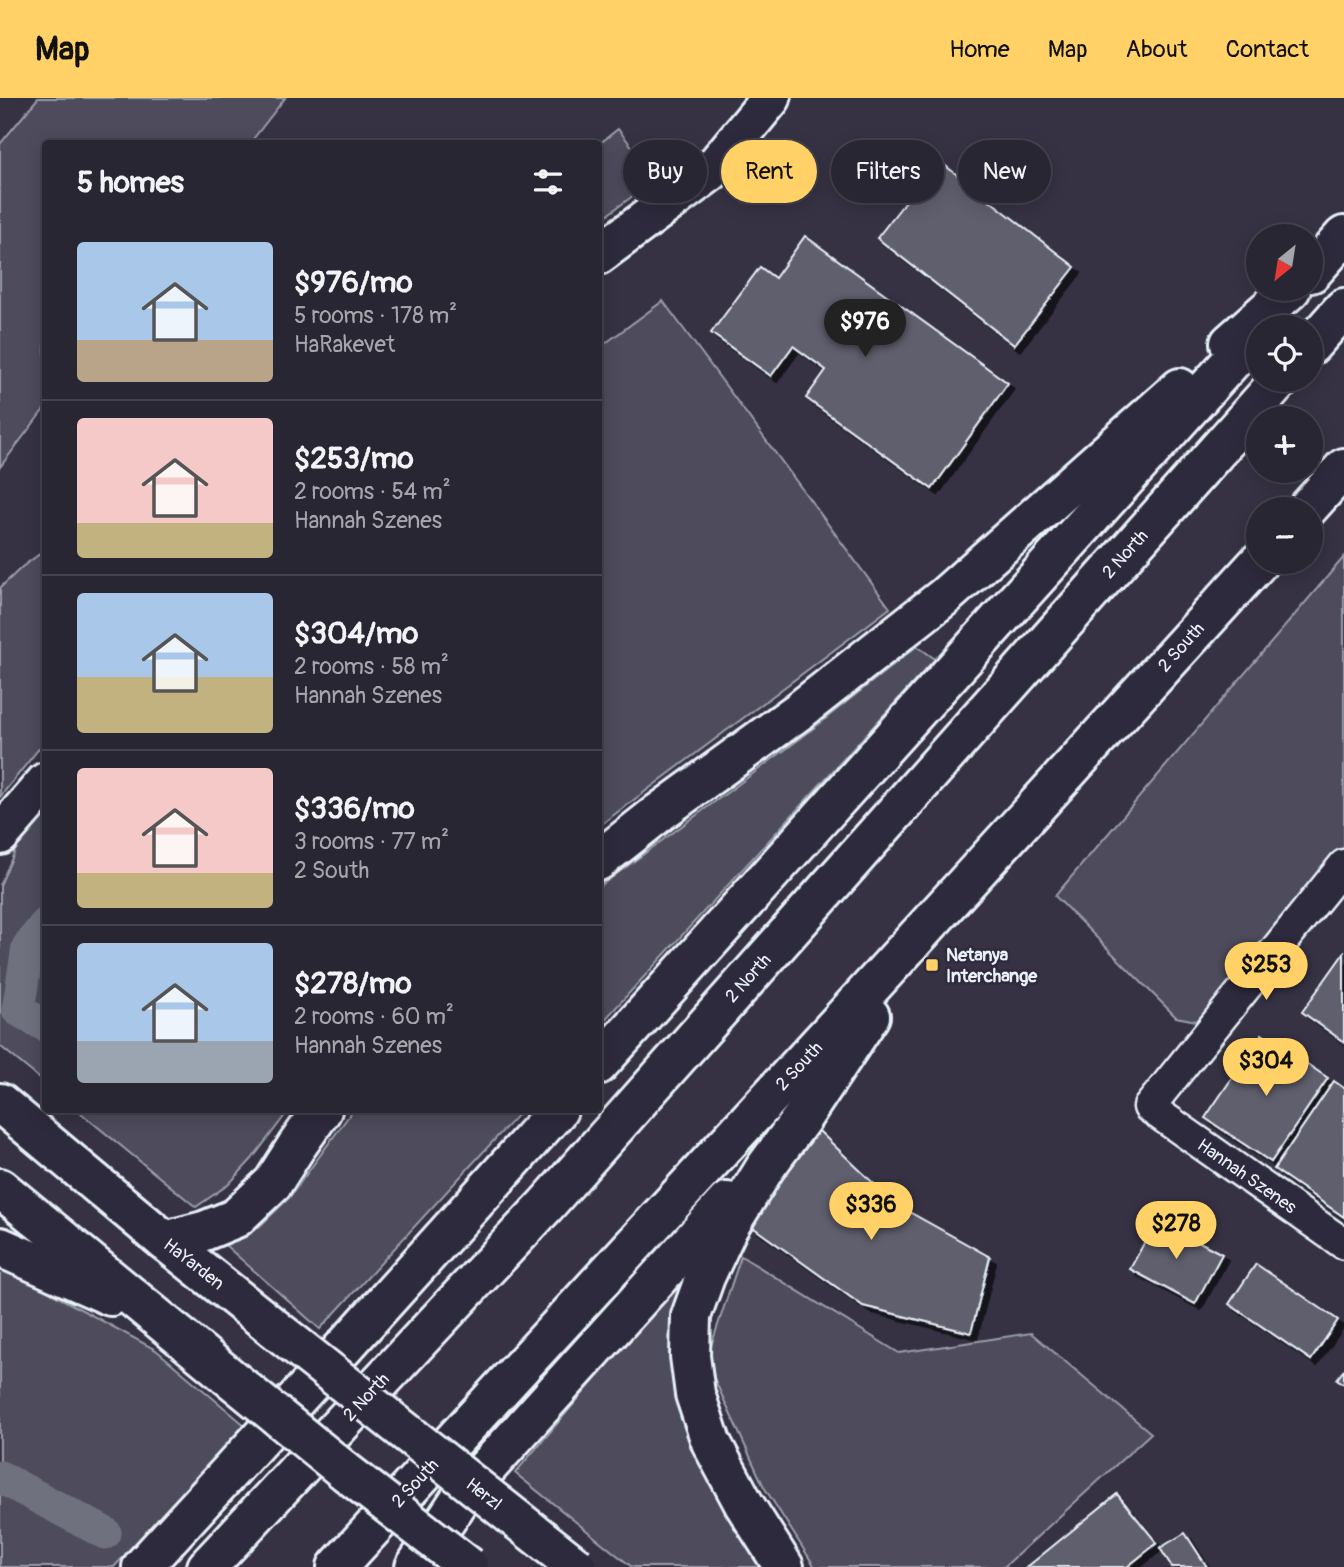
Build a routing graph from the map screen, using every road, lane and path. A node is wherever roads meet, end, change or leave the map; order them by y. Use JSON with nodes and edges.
{"nodes":[{"id":1,"x":771,"y":98,"type":"edge"},
{"id":2,"x":1344,"y":236,"type":"edge"},
{"id":3,"x":602,"y":252,"type":"edge"},
{"id":4,"x":1323,"y":259,"type":"edge"},
{"id":5,"x":1279,"y":301,"type":"edge"},
{"id":6,"x":1285,"y":301,"type":"edge"},
{"id":7,"x":1344,"y":308,"type":"edge"},
{"id":8,"x":1273,"y":315,"type":"edge"},
{"id":9,"x":1323,"y":332,"type":"edge"},
{"id":10,"x":1246,"y":345,"type":"edge"},
{"id":11,"x":1269,"y":392,"type":"edge"},
{"id":12,"x":1344,"y":468,"type":"edge"},
{"id":13,"x":1318,"y":497,"type":"edge"},
{"id":14,"x":1248,"y":574,"type":"edge"},
{"id":15,"x":42,"y":787,"type":"edge"},
{"id":16,"x":0,"y":835,"type":"edge"},
{"id":17,"x":602,"y":858,"type":"edge"},
{"id":18,"x":1344,"y":865,"type":"edge"},
{"id":19,"x":933,"y":920,"type":"junction"},
{"id":20,"x":602,"y":1061,"type":"edge"},
{"id":21,"x":0,"y":1102,"type":"edge"},
{"id":22,"x":320,"y":1113,"type":"edge"},
{"id":23,"x":555,"y":1113,"type":"edge"},
{"id":24,"x":802,"y":1118,"type":"junction"},
{"id":25,"x":0,"y":1188,"type":"edge"},
{"id":26,"x":164,"y":1241,"type":"junction"},
{"id":27,"x":1344,"y":1244,"type":"edge"},
{"id":28,"x":0,"y":1247,"type":"edge"},
{"id":29,"x":151,"y":1313,"type":"junction"},
{"id":30,"x":391,"y":1422,"type":"joint"},
{"id":31,"x":142,"y":1567,"type":"edge"},
{"id":32,"x":207,"y":1567,"type":"edge"},
{"id":33,"x":337,"y":1567,"type":"edge"},
{"id":34,"x":415,"y":1567,"type":"edge"},
{"id":35,"x":469,"y":1567,"type":"edge"},
{"id":36,"x":577,"y":1567,"type":"edge"},
{"id":37,"x":784,"y":1567,"type":"edge"}],
"edges":[{"from":1,"to":3,"type":"main road"},
{"from":2,"to":4,"type":"main road"},
{"from":5,"to":17,"type":"main road"},
{"from":6,"to":8,"type":"main road"},
{"from":7,"to":9,"type":"main road"},
{"from":10,"to":20,"type":"main road"},
{"from":11,"to":32,"type":"main road","name":"2 North"},
{"from":12,"to":13,"type":"main road"},
{"from":14,"to":19,"type":"main road","name":"2 South"},
{"from":15,"to":16,"type":"main road"},
{"from":18,"to":27,"type":"street","name":"Hannah Szenes"},
{"from":19,"to":24,"type":"main road"},
{"from":19,"to":33,"type":"main road","name":"2 South"},
{"from":21,"to":26,"type":"main road","name":"HaYarden"},
{"from":22,"to":26,"type":"main road"},
{"from":23,"to":31,"type":"main road"},
{"from":24,"to":34,"type":"main road"},
{"from":24,"to":37,"type":"main road"},
{"from":25,"to":29,"type":"main road"},
{"from":26,"to":30,"type":"main road","name":"HaYarden","bridge":true},
{"from":28,"to":29,"type":"main road"},
{"from":29,"to":35,"type":"main road","bridge":true},
{"from":30,"to":36,"type":"main road","name":"Herzl","bridge":true}]}
